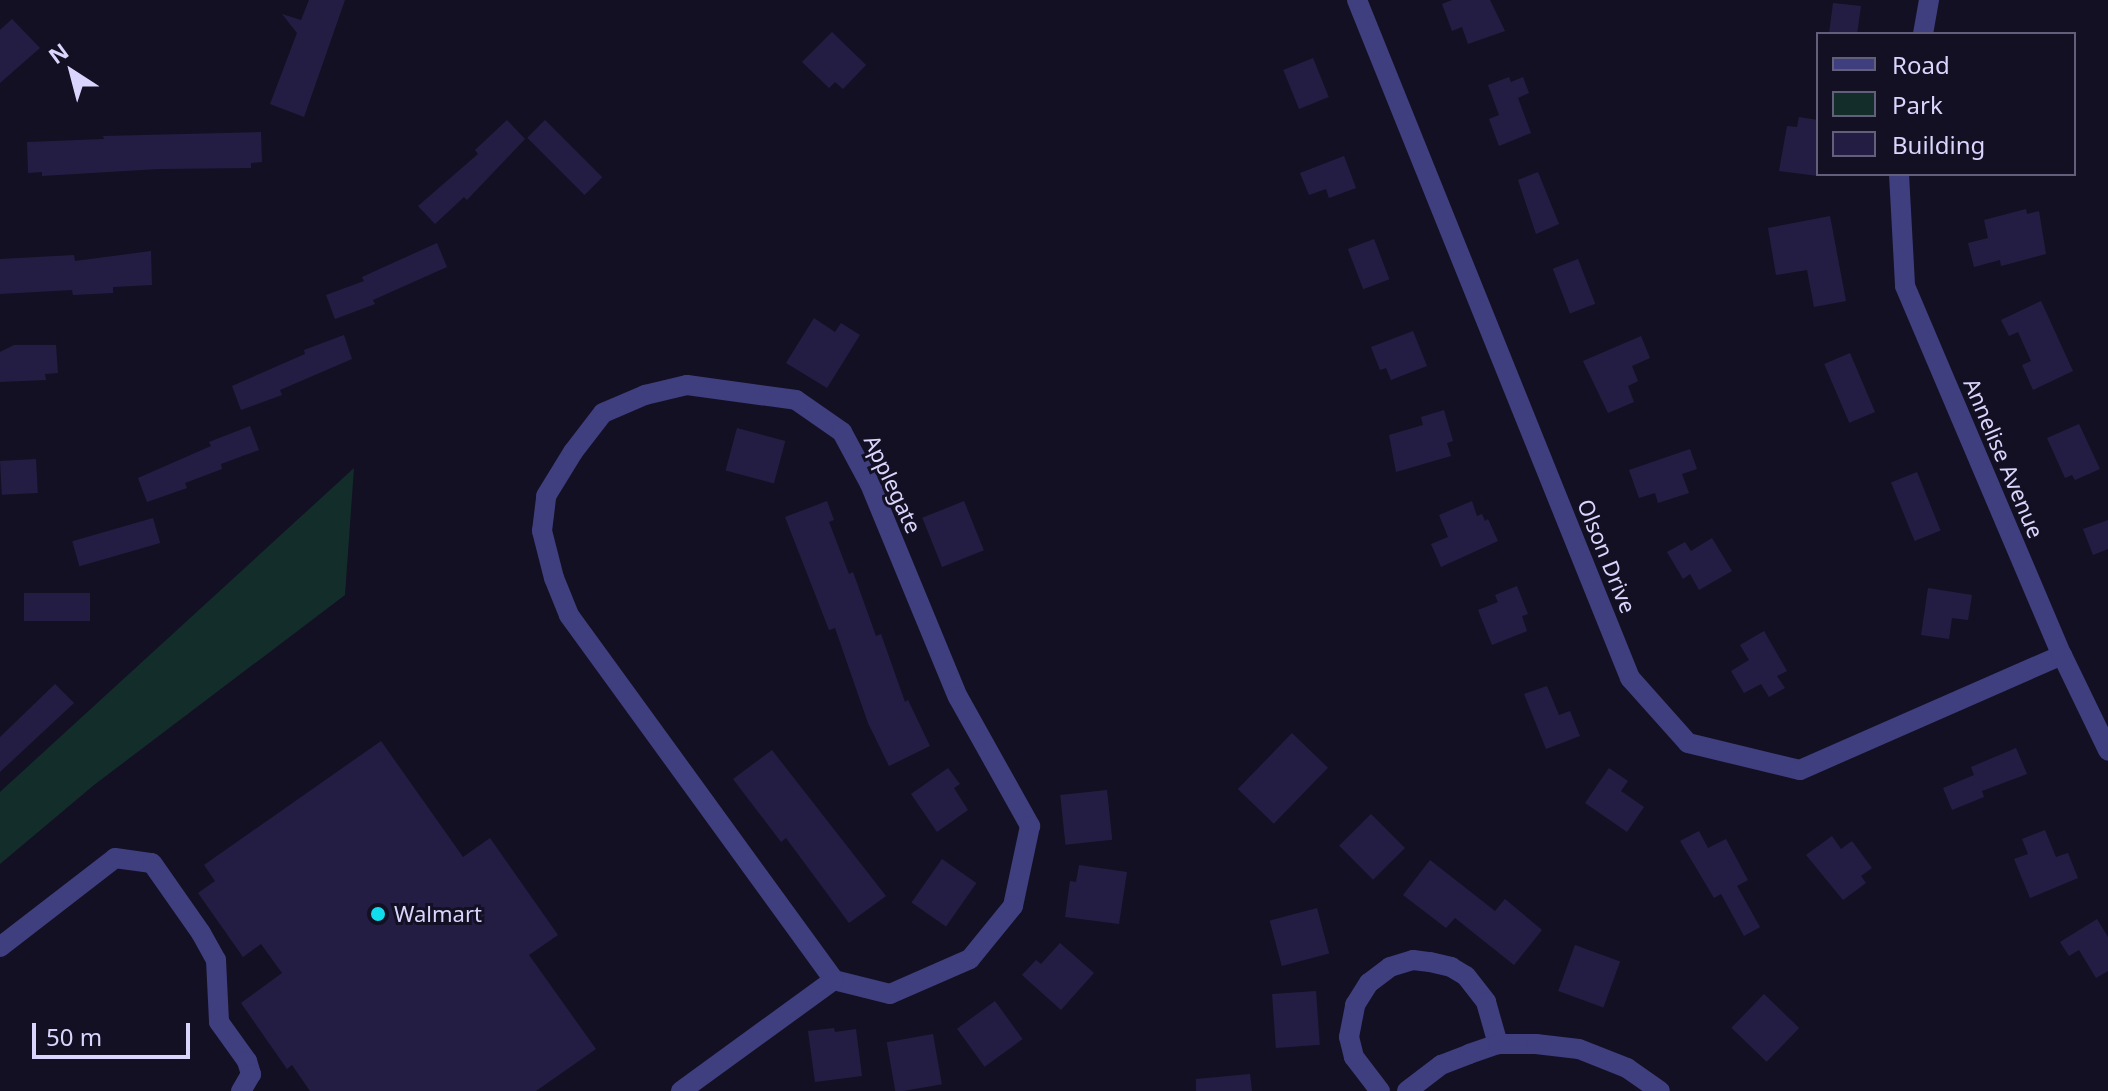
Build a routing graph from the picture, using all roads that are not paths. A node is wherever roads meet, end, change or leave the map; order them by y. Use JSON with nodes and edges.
{"nodes":[{"id":1,"x":1357,"y":0,"type":"edge"},
{"id":2,"x":1929,"y":0,"type":"edge"},
{"id":3,"x":1923,"y":32,"type":"edge"},
{"id":4,"x":1899,"y":176,"type":"edge"},
{"id":5,"x":2062,"y":655,"type":"junction"},
{"id":6,"x":2108,"y":750,"type":"edge"},
{"id":7,"x":0,"y":947,"type":"edge"},
{"id":8,"x":834,"y":980,"type":"junction"},
{"id":9,"x":1498,"y":1044,"type":"junction"},
{"id":10,"x":241,"y":1091,"type":"edge"},
{"id":11,"x":681,"y":1091,"type":"edge"},
{"id":12,"x":1380,"y":1091,"type":"edge"},
{"id":13,"x":1407,"y":1091,"type":"edge"},
{"id":14,"x":1660,"y":1091,"type":"edge"}],
"edges":[{"from":1,"to":5,"type":"street","name":"Olson Drive"},
{"from":2,"to":3,"type":"street"},
{"from":4,"to":5,"type":"street","name":"Annelise Avenue"},
{"from":5,"to":6,"type":"street","name":"Annelise Avenue"},
{"from":7,"to":10,"type":"street"},
{"from":8,"to":8,"type":"street","name":"Applegate"},
{"from":8,"to":11,"type":"street"},
{"from":9,"to":12,"type":"street"},
{"from":9,"to":13,"type":"street"},
{"from":9,"to":14,"type":"street"}]}
